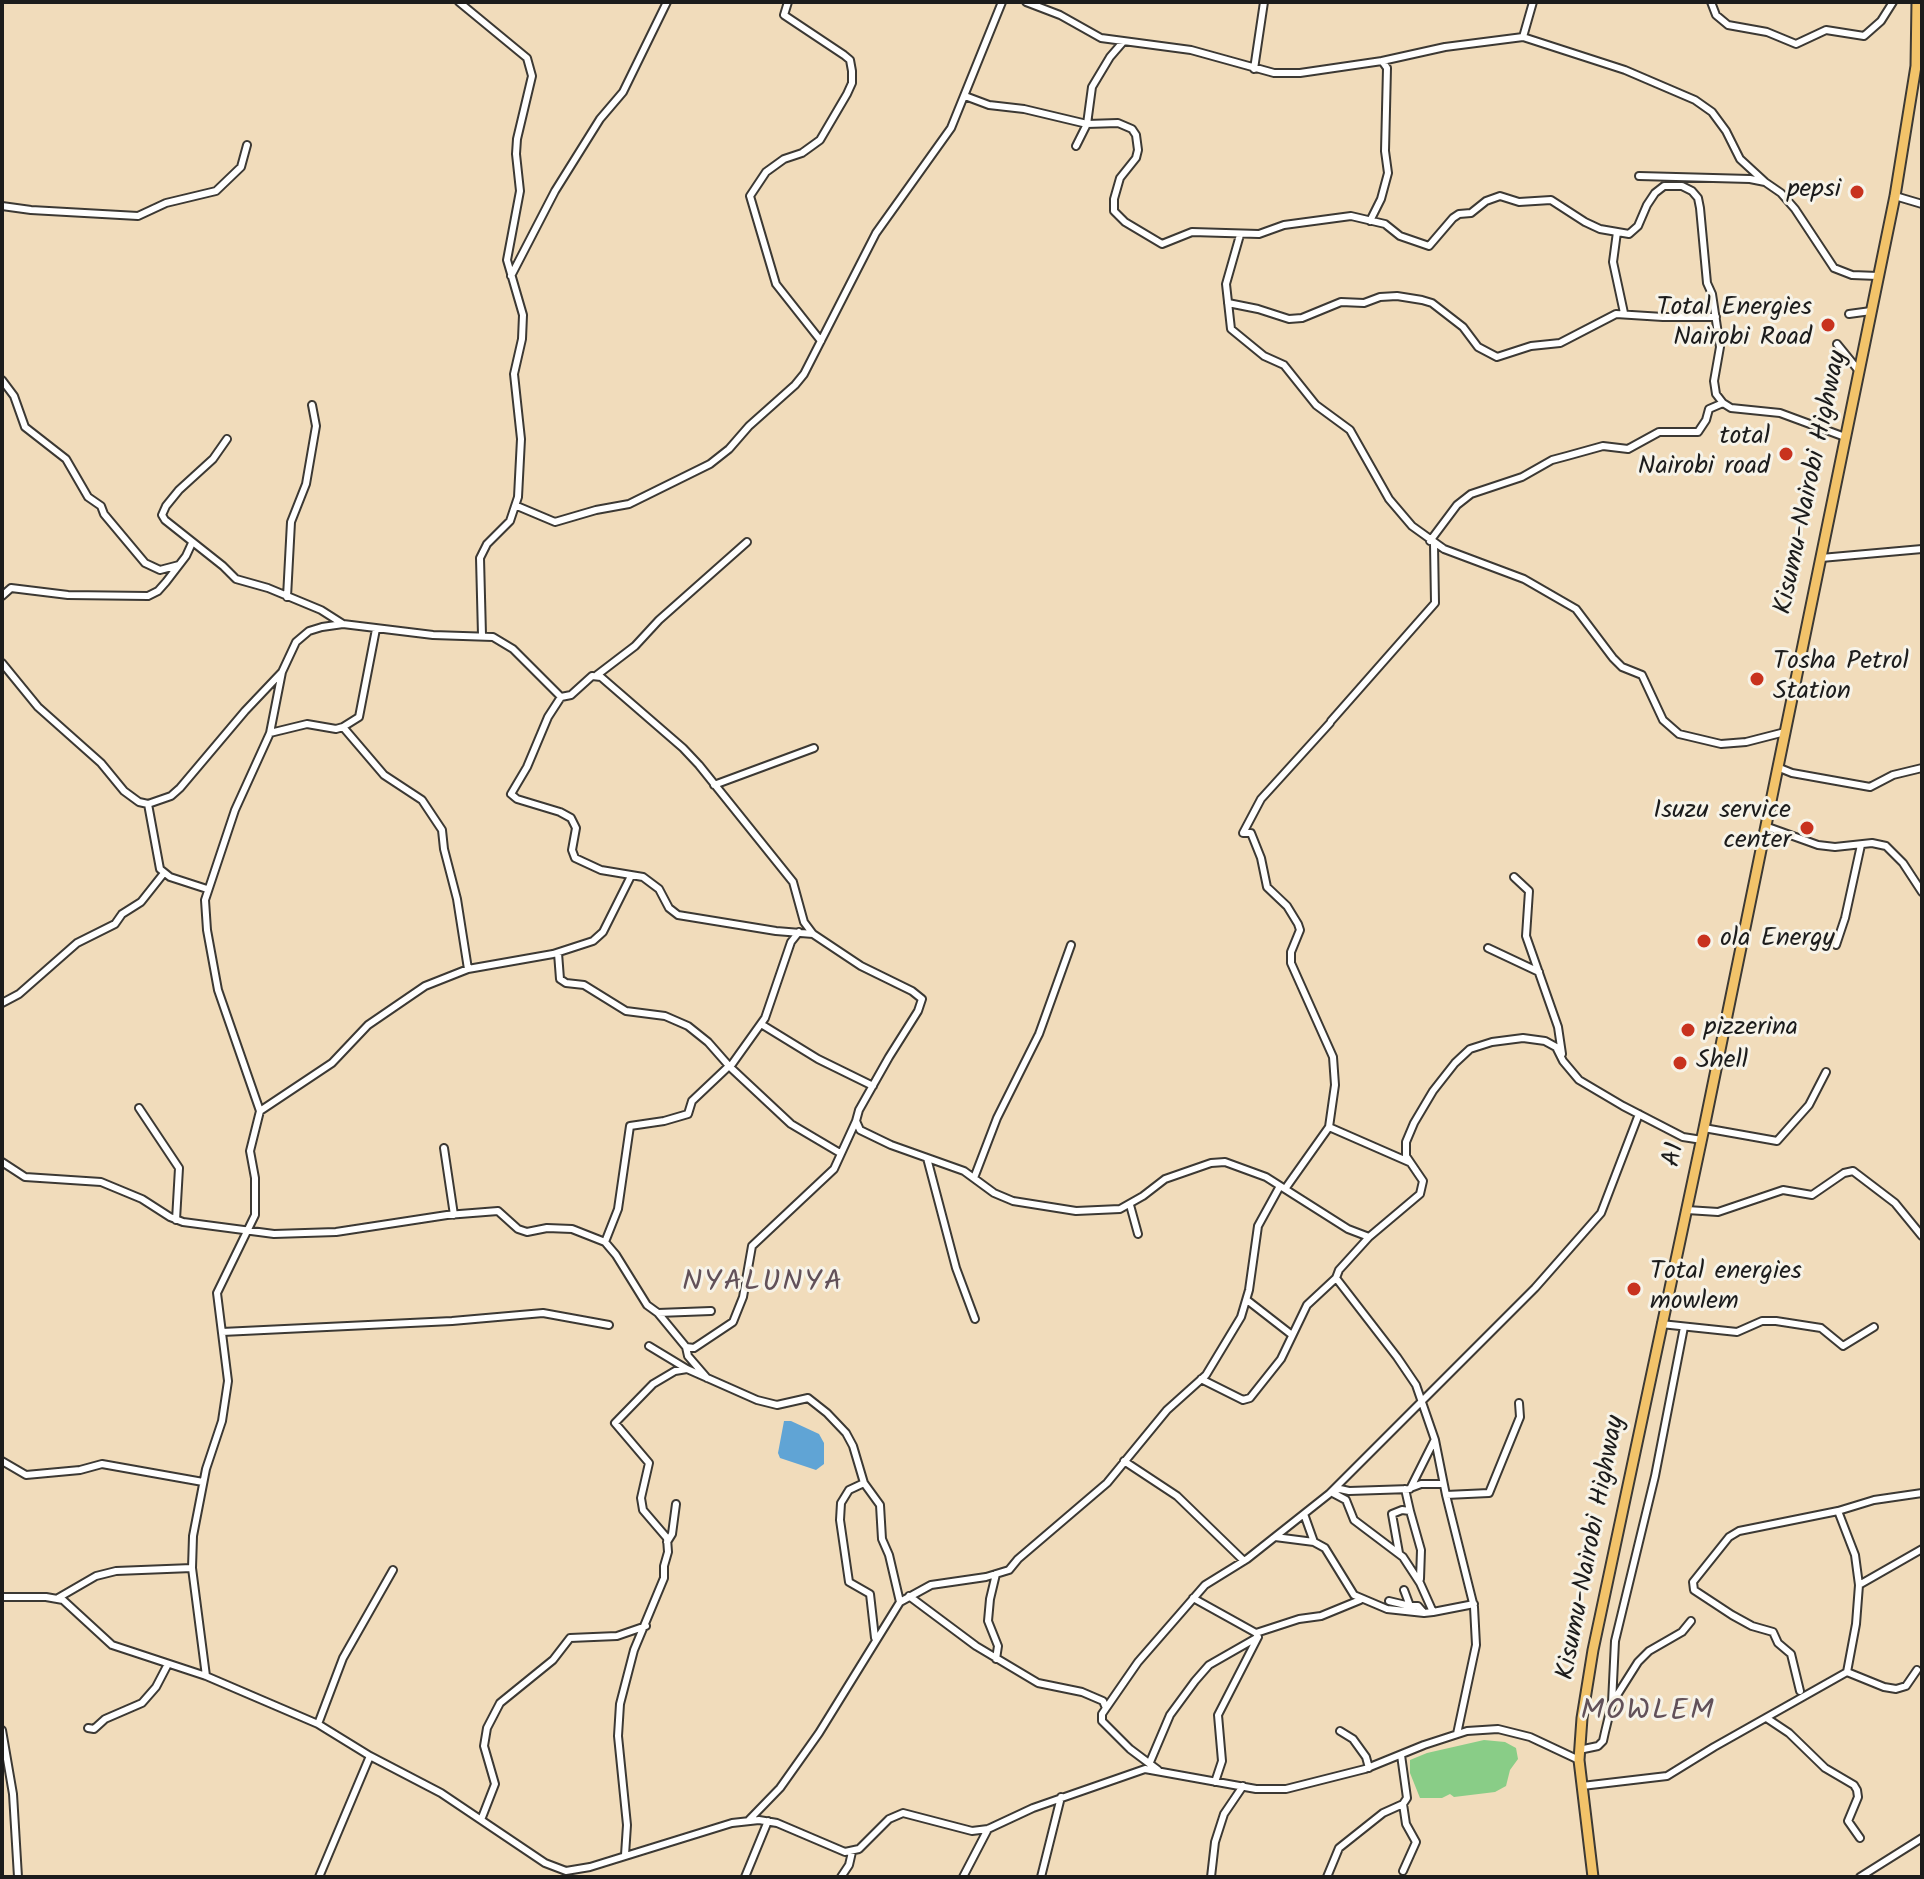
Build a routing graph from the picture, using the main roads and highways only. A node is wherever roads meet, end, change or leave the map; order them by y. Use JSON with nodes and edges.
{"nodes":[{"id":1,"x":1917,"y":2,"type":"edge"},
{"id":2,"x":1732,"y":995,"type":"joint"},
{"id":3,"x":1661,"y":1324,"type":"joint"},
{"id":4,"x":1593,"y":1877,"type":"edge"}],
"edges":[{"from":1,"to":2,"type":"highway","name":"Kisumu-Nairobi Highway","number":"A1"},
{"from":2,"to":3,"type":"highway","name":"A1","number":"A1"},
{"from":3,"to":4,"type":"highway","name":"Kisumu-Nairobi Highway","number":"A1"}]}
